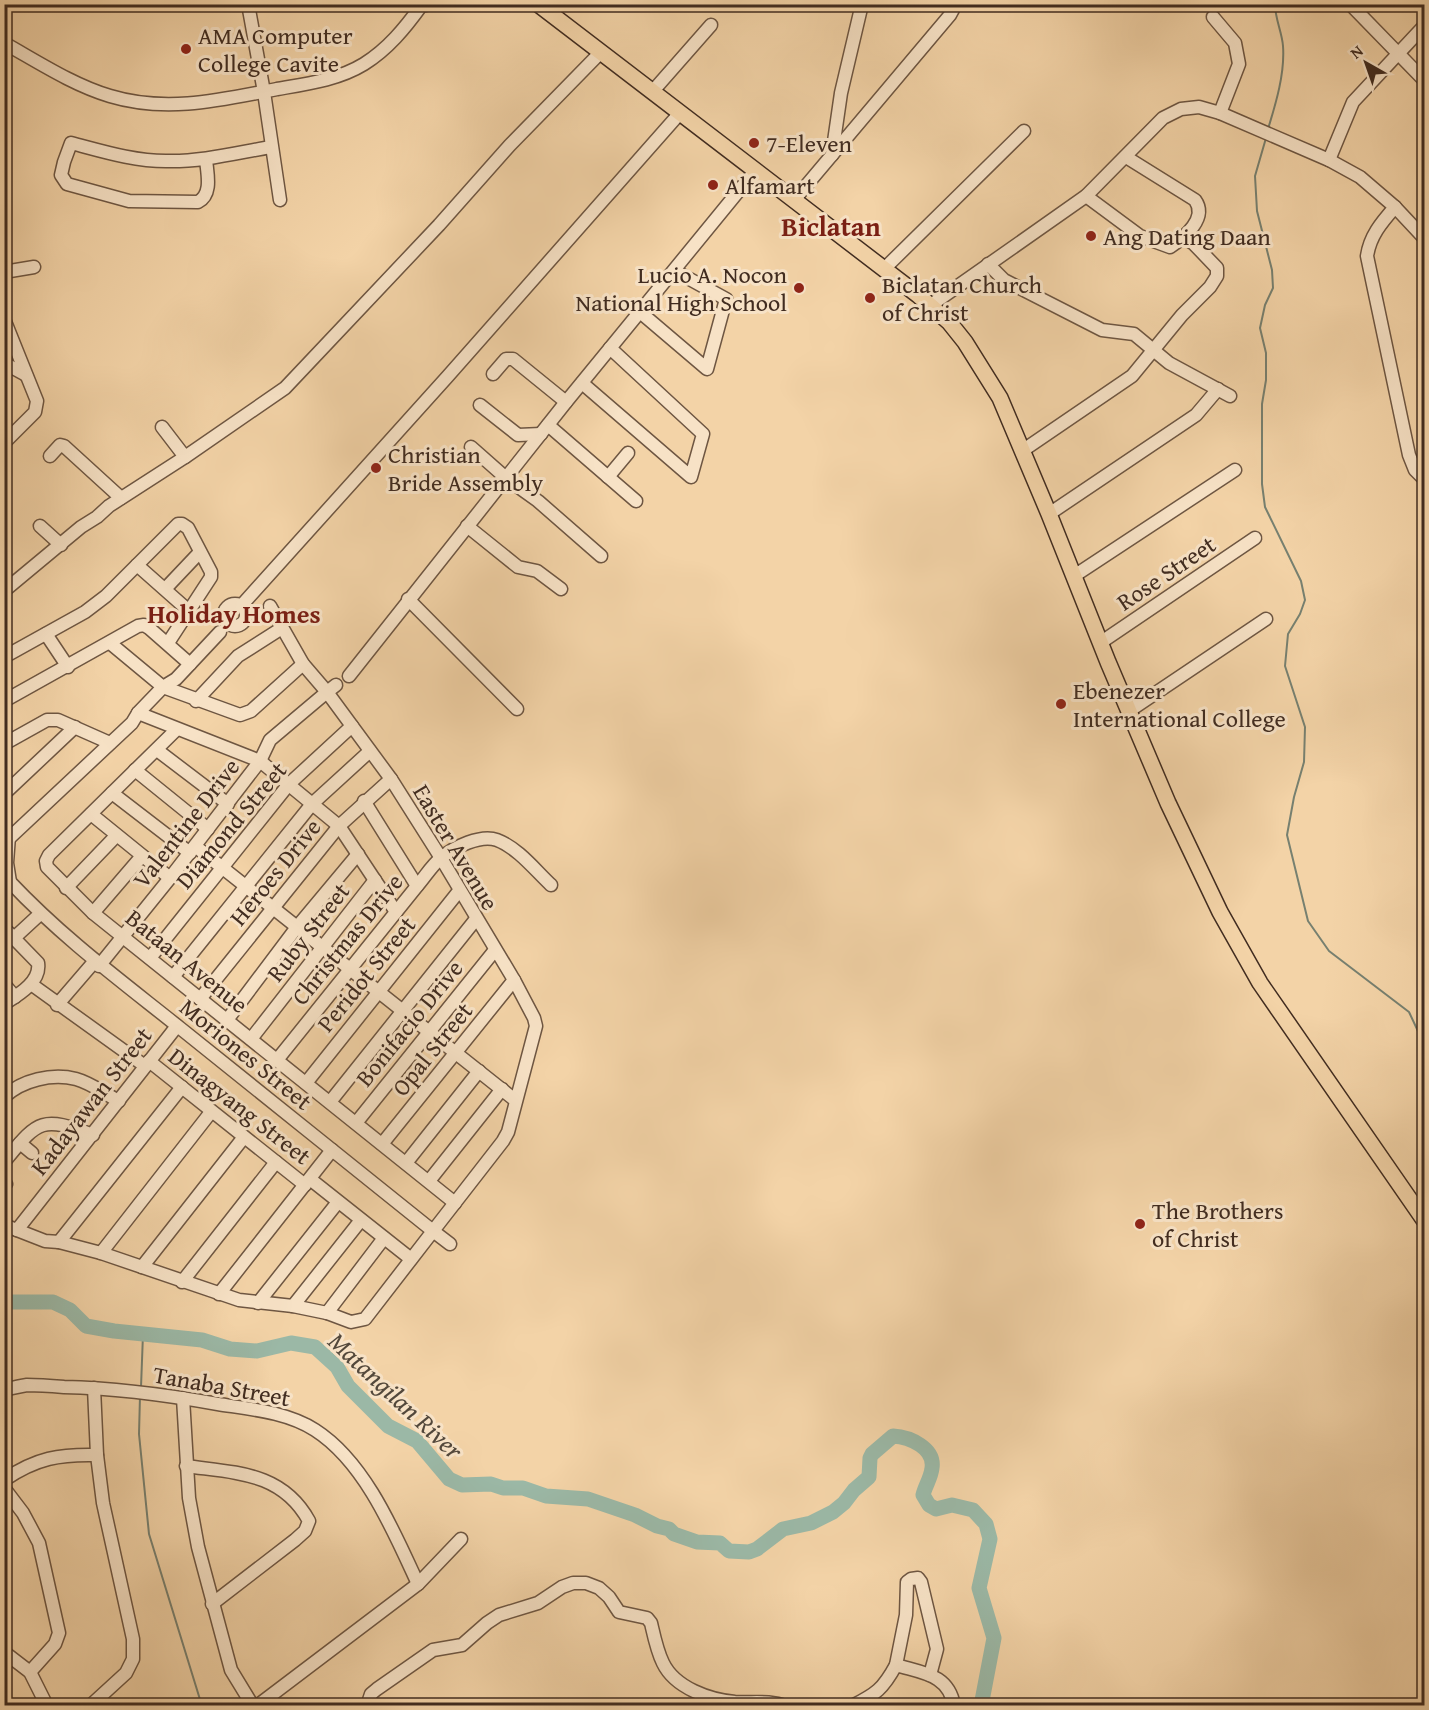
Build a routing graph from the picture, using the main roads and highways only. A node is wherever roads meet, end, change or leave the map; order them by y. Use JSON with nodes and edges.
{"nodes":[{"id":1,"x":538,"y":4,"type":"edge"},
{"id":2,"x":1425,"y":1220,"type":"edge"}],
"edges":[{"from":1,"to":2,"type":"main road"}]}
